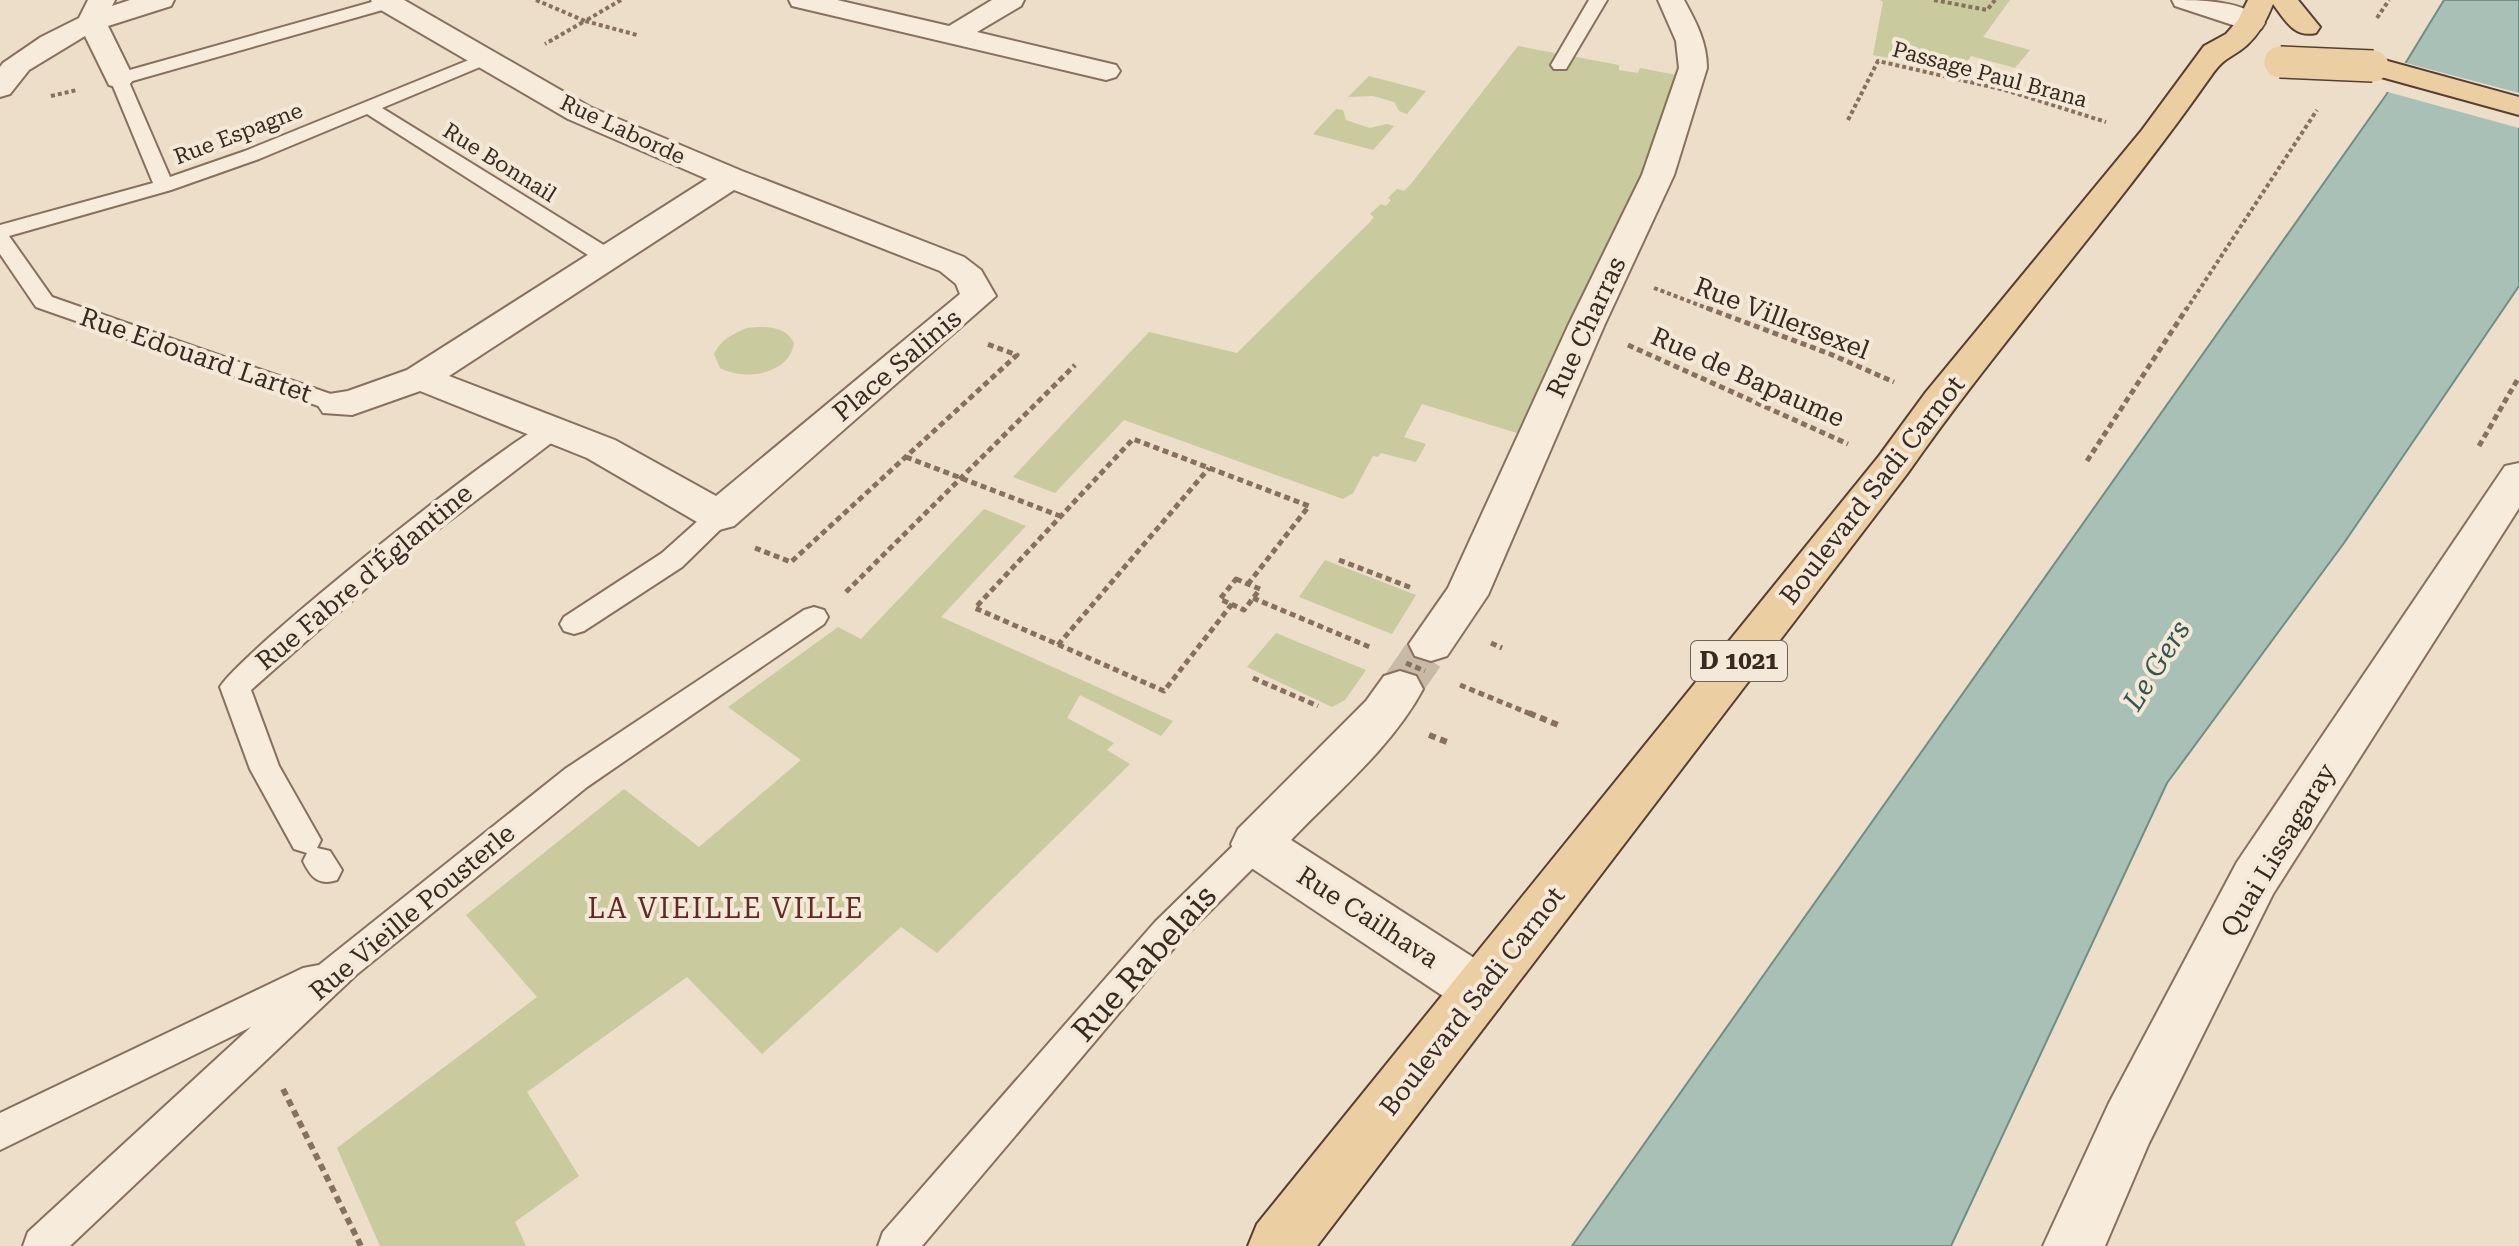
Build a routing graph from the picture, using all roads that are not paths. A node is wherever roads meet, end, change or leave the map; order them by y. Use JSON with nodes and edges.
{"nodes":[{"id":1,"x":161,"y":0,"type":"edge"},
{"id":2,"x":802,"y":0,"type":"edge"},
{"id":3,"x":1011,"y":0,"type":"edge"},
{"id":4,"x":1598,"y":0,"type":"edge"},
{"id":5,"x":1671,"y":0,"type":"edge"},
{"id":6,"x":2185,"y":0,"type":"edge"},
{"id":7,"x":2284,"y":0,"type":"edge"},
{"id":8,"x":385,"y":2,"type":"edge"},
{"id":9,"x":98,"y":11,"type":"edge"},
{"id":10,"x":2256,"y":12,"type":"edge"},
{"id":11,"x":953,"y":35,"type":"junction"},
{"id":12,"x":1560,"y":65,"type":"dead end"},
{"id":13,"x":2373,"y":66,"type":"junction"},
{"id":14,"x":502,"y":68,"type":"junction"},
{"id":15,"x":1106,"y":71,"type":"dead end"},
{"id":16,"x":2200,"y":76,"type":"junction"},
{"id":17,"x":119,"y":79,"type":"junction"},
{"id":18,"x":0,"y":88,"type":"edge"},
{"id":19,"x":2519,"y":106,"type":"edge"},
{"id":20,"x":368,"y":107,"type":"junction"},
{"id":21,"x":731,"y":178,"type":"junction"},
{"id":22,"x":164,"y":186,"type":"junction"},
{"id":23,"x":0,"y":232,"type":"edge"},
{"id":24,"x":0,"y":239,"type":"edge"},
{"id":25,"x":607,"y":257,"type":"junction"},
{"id":26,"x":420,"y":378,"type":"junction"},
{"id":27,"x":336,"y":404,"type":"joint"},
{"id":28,"x":554,"y":428,"type":"junction"},
{"id":29,"x":2519,"y":476,"type":"edge"},
{"id":30,"x":719,"y":516,"type":"junction"},
{"id":31,"x":814,"y":617,"type":"road end"},
{"id":32,"x":574,"y":624,"type":"dead end"},
{"id":33,"x":1416,"y":667,"type":"joint"},
{"id":34,"x":1256,"y":844,"type":"junction"},
{"id":35,"x":317,"y":857,"type":"dead end"},
{"id":36,"x":344,"y":964,"type":"junction"},
{"id":37,"x":1480,"y":991,"type":"junction"},
{"id":38,"x":0,"y":1132,"type":"edge"},
{"id":39,"x":42,"y":1246,"type":"edge"},
{"id":40,"x":897,"y":1246,"type":"edge"},
{"id":41,"x":1279,"y":1246,"type":"edge"},
{"id":42,"x":2074,"y":1246,"type":"edge"}],
"edges":[{"from":1,"to":9,"type":"street"},
{"from":2,"to":11,"type":"street"},
{"from":3,"to":11,"type":"street"},
{"from":4,"to":12,"type":"lane"},
{"from":5,"to":33,"type":"street","name":"Rue Charras"},
{"from":6,"to":10,"type":"street"},
{"from":7,"to":13,"type":"main road"},
{"from":8,"to":14,"type":"street","name":"Rue Laborde"},
{"from":8,"to":17,"type":"lane"},
{"from":9,"to":17,"type":"street"},
{"from":9,"to":18,"type":"street"},
{"from":10,"to":16,"type":"main road","name":"Boulevard Sadi Carnot","number":"D 1021"},
{"from":11,"to":15,"type":"street"},
{"from":13,"to":16,"type":"main road","bridge":true},
{"from":13,"to":19,"type":"main road"},
{"from":14,"to":20,"type":"lane","name":"Rue Espagne"},
{"from":14,"to":21,"type":"street","name":"Rue Laborde"},
{"from":16,"to":37,"type":"main road","name":"Boulevard Sadi Carnot","number":"D 1021"},
{"from":17,"to":22,"type":"lane"},
{"from":20,"to":22,"type":"lane","name":"Rue Espagne"},
{"from":20,"to":25,"type":"lane","name":"Rue Bonnail"},
{"from":21,"to":25,"type":"street"},
{"from":21,"to":30,"type":"street","name":"Place Salinis"},
{"from":22,"to":23,"type":"lane","name":"Rue Espagne"},
{"from":24,"to":27,"type":"lane","name":"Rue Edouard Lartet"},
{"from":25,"to":26,"type":"street"},
{"from":26,"to":27,"type":"street","name":"Rue Edouard Lartet"},
{"from":26,"to":28,"type":"street"},
{"from":28,"to":30,"type":"street"},
{"from":28,"to":35,"type":"lane","name":"Rue Fabre d'Églantine"},
{"from":29,"to":42,"type":"street","name":"Quai Lissagaray"},
{"from":30,"to":32,"type":"lane"},
{"from":31,"to":36,"type":"lane","name":"Rue Vieille Pousterle"},
{"from":33,"to":34,"type":"street","name":"Rue Rabelais"},
{"from":34,"to":37,"type":"street","name":"Rue Cailhava"},
{"from":34,"to":40,"type":"lane","name":"Rue Rabelais"},
{"from":36,"to":38,"type":"lane"},
{"from":36,"to":39,"type":"lane","name":"Rue Vieille Pousterle"},
{"from":37,"to":41,"type":"main road","name":"Boulevard Sadi Carnot","number":"D 1021"}]}
